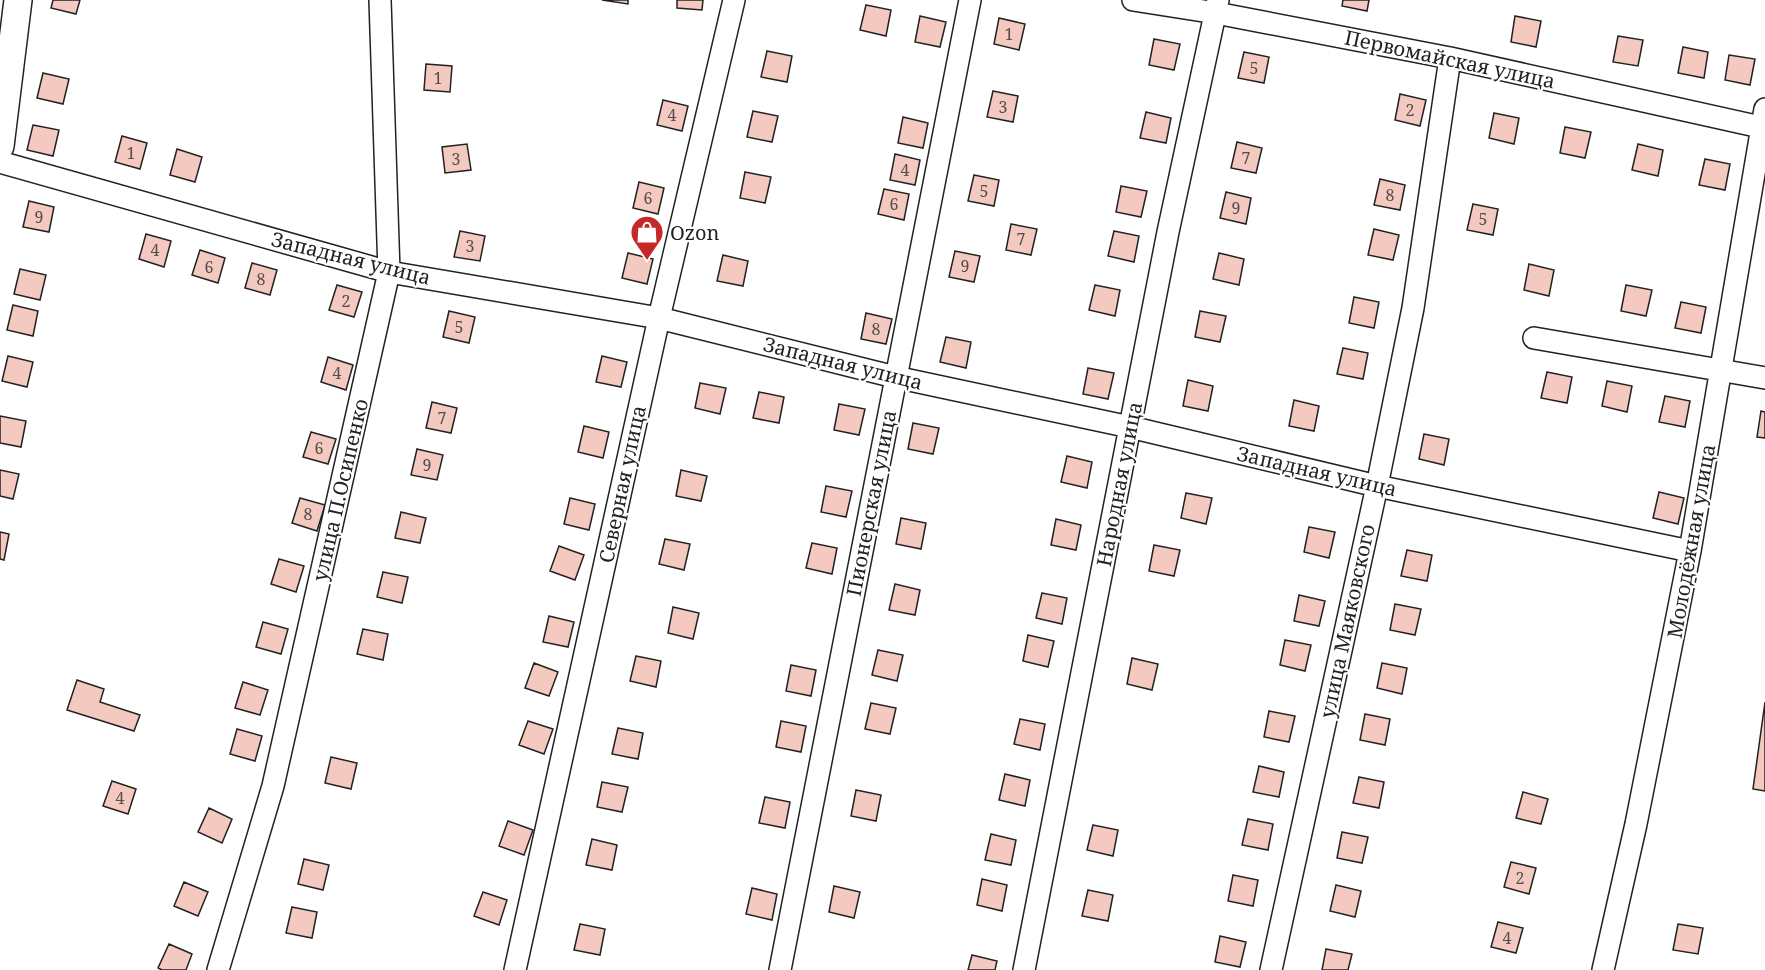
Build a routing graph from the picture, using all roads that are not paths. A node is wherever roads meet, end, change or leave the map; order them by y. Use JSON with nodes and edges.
{"nodes":[{"id":1,"x":18,"y":0,"type":"edge"},
{"id":2,"x":380,"y":0,"type":"edge"},
{"id":3,"x":735,"y":0,"type":"edge"},
{"id":4,"x":970,"y":0,"type":"edge"},
{"id":5,"x":1133,"y":0,"type":"edge"},
{"id":6,"x":1217,"y":6,"type":"edge"},
{"id":7,"x":1450,"y":58,"type":"junction"},
{"id":8,"x":1764,"y":121,"type":"edge"},
{"id":9,"x":0,"y":146,"type":"edge"},
{"id":10,"x":0,"y":162,"type":"edge"},
{"id":11,"x":389,"y":272,"type":"junction"},
{"id":12,"x":659,"y":318,"type":"junction"},
{"id":13,"x":1534,"y":338,"type":"dead end"},
{"id":14,"x":1722,"y":370,"type":"junction"},
{"id":15,"x":895,"y":377,"type":"junction"},
{"id":16,"x":1765,"y":378,"type":"edge"},
{"id":17,"x":1130,"y":427,"type":"junction"},
{"id":18,"x":1377,"y":486,"type":"junction"},
{"id":19,"x":1690,"y":551,"type":"junction"},
{"id":20,"x":218,"y":970,"type":"edge"},
{"id":21,"x":515,"y":970,"type":"edge"},
{"id":22,"x":780,"y":970,"type":"edge"},
{"id":23,"x":1024,"y":970,"type":"edge"},
{"id":24,"x":1271,"y":970,"type":"edge"},
{"id":25,"x":1603,"y":970,"type":"edge"}],
"edges":[{"from":1,"to":9,"type":"main road"},
{"from":2,"to":11,"type":"street","name":"улица П.Осипенко"},
{"from":3,"to":12,"type":"street","name":"Северная улица"},
{"from":4,"to":15,"type":"street","name":"Пионерская улица"},
{"from":5,"to":6,"type":"street","name":"Первомайская улица"},
{"from":6,"to":7,"type":"street","name":"Первомайская улица"},
{"from":6,"to":17,"type":"street","name":"Народная улица"},
{"from":7,"to":8,"type":"street","name":"Первомайская улица"},
{"from":7,"to":18,"type":"street","name":"улица Маяковского"},
{"from":8,"to":14,"type":"street","name":"Молодёжная улица"},
{"from":10,"to":11,"type":"street","name":"Западная улица"},
{"from":11,"to":12,"type":"street","name":"Западная улица"},
{"from":11,"to":20,"type":"street","name":"улица П.Осипенко"},
{"from":12,"to":15,"type":"street","name":"Западная улица"},
{"from":12,"to":21,"type":"street","name":"Северная улица"},
{"from":13,"to":14,"type":"street"},
{"from":14,"to":16,"type":"street"},
{"from":14,"to":19,"type":"street","name":"Молодёжная улица"},
{"from":15,"to":17,"type":"street","name":"Западная улица"},
{"from":15,"to":22,"type":"street","name":"Пионерская улица"},
{"from":17,"to":18,"type":"street","name":"Западная улица"},
{"from":17,"to":23,"type":"street","name":"Народная улица"},
{"from":18,"to":19,"type":"street","name":"Западная улица"},
{"from":18,"to":24,"type":"street","name":"улица Маяковского"},
{"from":19,"to":25,"type":"street","name":"Молодёжная улица"}]}
